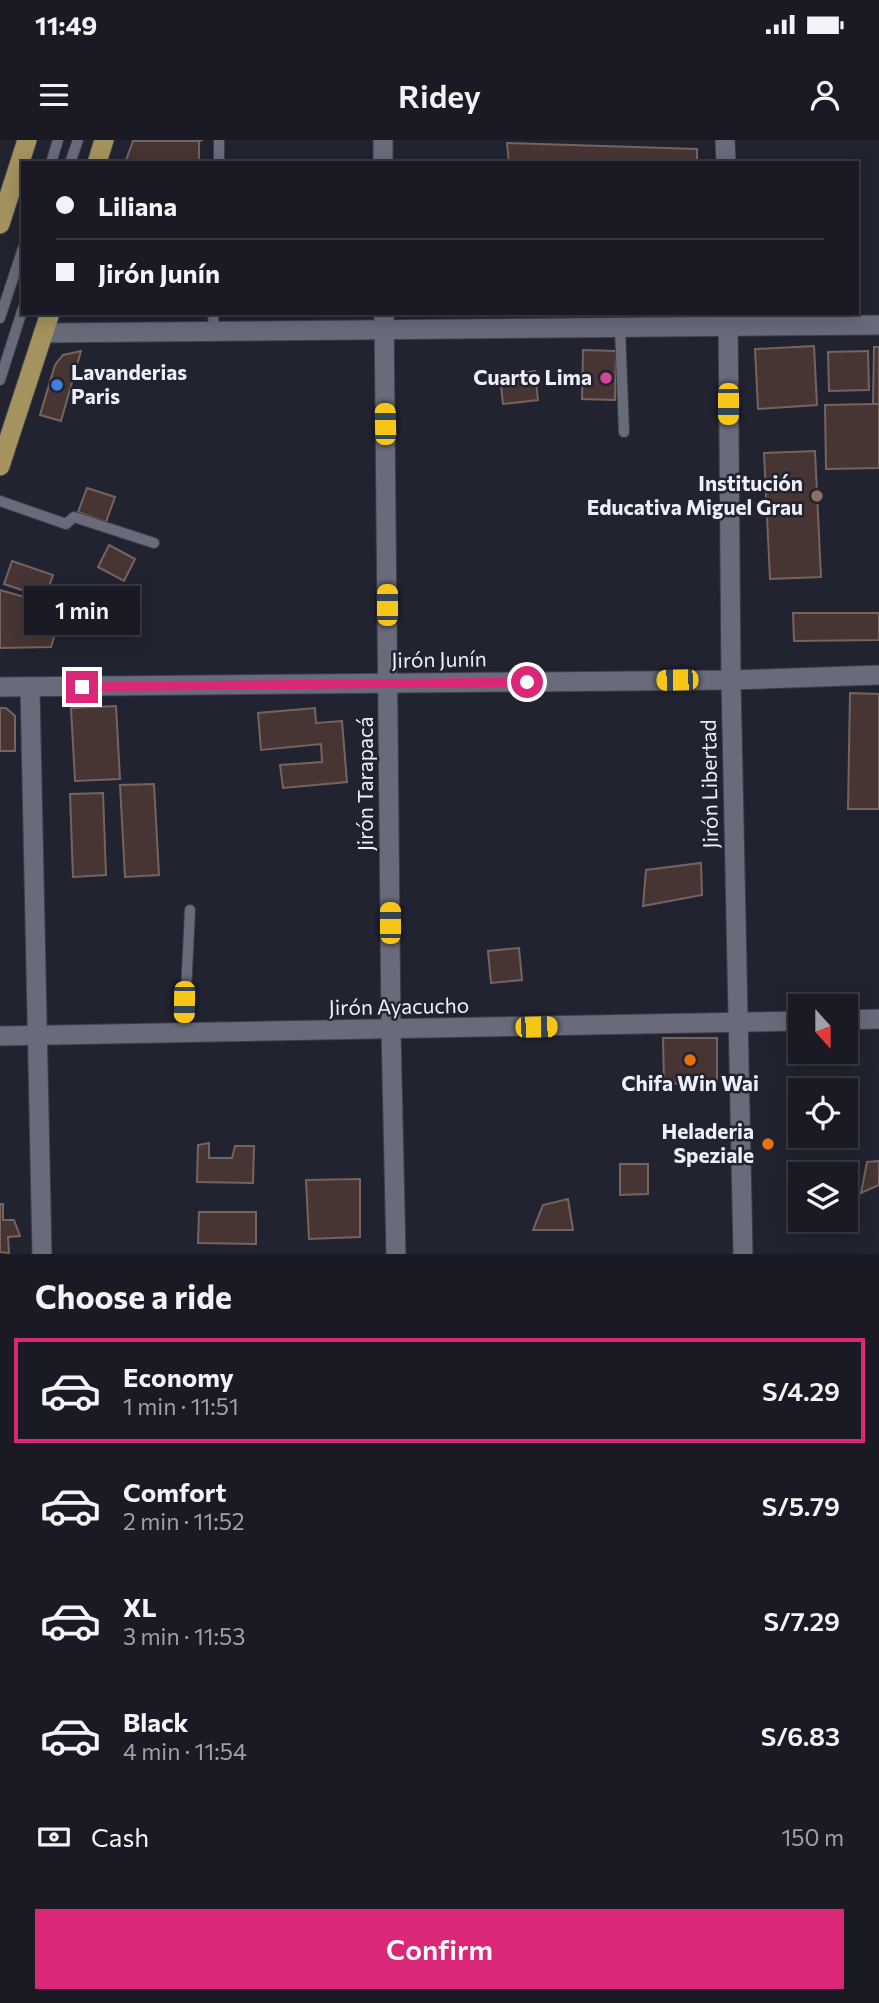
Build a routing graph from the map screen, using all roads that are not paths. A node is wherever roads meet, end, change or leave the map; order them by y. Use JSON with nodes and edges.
{"nodes":[{"id":1,"x":27,"y":140,"type":"edge"},
{"id":2,"x":58,"y":140,"type":"edge"},
{"id":3,"x":78,"y":140,"type":"edge"},
{"id":4,"x":104,"y":140,"type":"edge"},
{"id":5,"x":219,"y":140,"type":"edge"},
{"id":6,"x":383,"y":140,"type":"edge"},
{"id":7,"x":725,"y":140,"type":"edge"},
{"id":8,"x":52,"y":161,"type":"edge"},
{"id":9,"x":71,"y":161,"type":"edge"},
{"id":10,"x":98,"y":161,"type":"edge"},
{"id":11,"x":219,"y":161,"type":"edge"},
{"id":12,"x":383,"y":161,"type":"edge"},
{"id":13,"x":726,"y":161,"type":"edge"},
{"id":14,"x":0,"y":224,"type":"edge"},
{"id":15,"x":21,"y":254,"type":"edge"},
{"id":16,"x":21,"y":315,"type":"edge"},
{"id":17,"x":49,"y":315,"type":"edge"},
{"id":18,"x":0,"y":318,"type":"edge"},
{"id":19,"x":728,"y":320,"type":"edge"},
{"id":20,"x":213,"y":322,"type":"edge"},
{"id":21,"x":384,"y":322,"type":"edge"},
{"id":22,"x":879,"y":326,"type":"edge"},
{"id":23,"x":620,"y":328,"type":"junction"},
{"id":24,"x":43,"y":333,"type":"junction"},
{"id":25,"x":0,"y":380,"type":"edge"},
{"id":26,"x":624,"y":432,"type":"dead end"},
{"id":27,"x":0,"y":466,"type":"edge"},
{"id":28,"x":0,"y":500,"type":"edge"},
{"id":29,"x":154,"y":543,"type":"dead end"},
{"id":30,"x":879,"y":675,"type":"edge"},
{"id":31,"x":731,"y":680,"type":"junction"},
{"id":32,"x":388,"y":683,"type":"junction"},
{"id":33,"x":0,"y":687,"type":"edge"},
{"id":34,"x":30,"y":688,"type":"junction"},
{"id":35,"x":190,"y":910,"type":"dead end"},
{"id":36,"x":879,"y":1019,"type":"edge"},
{"id":37,"x":858,"y":1020,"type":"edge"},
{"id":38,"x":788,"y":1021,"type":"edge"},
{"id":39,"x":737,"y":1022,"type":"junction"},
{"id":40,"x":391,"y":1030,"type":"junction"},
{"id":41,"x":184,"y":1033,"type":"junction"},
{"id":42,"x":37,"y":1035,"type":"junction"},
{"id":43,"x":0,"y":1036,"type":"edge"},
{"id":44,"x":42,"y":1254,"type":"edge"},
{"id":45,"x":396,"y":1254,"type":"edge"},
{"id":46,"x":743,"y":1254,"type":"edge"}],
"edges":[{"from":1,"to":14,"type":"main road"},
{"from":2,"to":8,"type":"lane"},
{"from":3,"to":9,"type":"lane"},
{"from":4,"to":10,"type":"main road"},
{"from":5,"to":11,"type":"lane"},
{"from":6,"to":12,"type":"street"},
{"from":7,"to":13,"type":"street"},
{"from":15,"to":18,"type":"lane"},
{"from":16,"to":25,"type":"lane"},
{"from":17,"to":24,"type":"main road"},
{"from":19,"to":22,"type":"street"},
{"from":19,"to":23,"type":"street"},
{"from":19,"to":31,"type":"street","name":"Jirón Libertad"},
{"from":20,"to":21,"type":"street"},
{"from":20,"to":24,"type":"street"},
{"from":21,"to":23,"type":"street"},
{"from":21,"to":32,"type":"street","name":"Jirón Tarapacá"},
{"from":23,"to":26,"type":"lane"},
{"from":24,"to":27,"type":"main road"},
{"from":28,"to":29,"type":"lane"},
{"from":30,"to":31,"type":"street","name":"Jirón Junín"},
{"from":31,"to":32,"type":"street","name":"Jirón Junín"},
{"from":31,"to":39,"type":"street","name":"Jirón Libertad"},
{"from":32,"to":34,"type":"street","name":"Jirón Junín"},
{"from":32,"to":40,"type":"street","name":"Jirón Tarapacá"},
{"from":33,"to":34,"type":"street","name":"Jirón Junín"},
{"from":34,"to":42,"type":"street"},
{"from":35,"to":41,"type":"lane"},
{"from":36,"to":37,"type":"street"},
{"from":38,"to":39,"type":"street","name":"Jirón Ayacucho"},
{"from":39,"to":40,"type":"street","name":"Jirón Ayacucho"},
{"from":39,"to":46,"type":"street","name":"Jirón Libertad"},
{"from":40,"to":41,"type":"street","name":"Jirón Ayacucho"},
{"from":40,"to":45,"type":"street","name":"Jirón Tarapacá"},
{"from":41,"to":42,"type":"street","name":"Jirón Ayacucho"},
{"from":42,"to":43,"type":"street","name":"Jirón Ayacucho"},
{"from":42,"to":44,"type":"street"}]}
